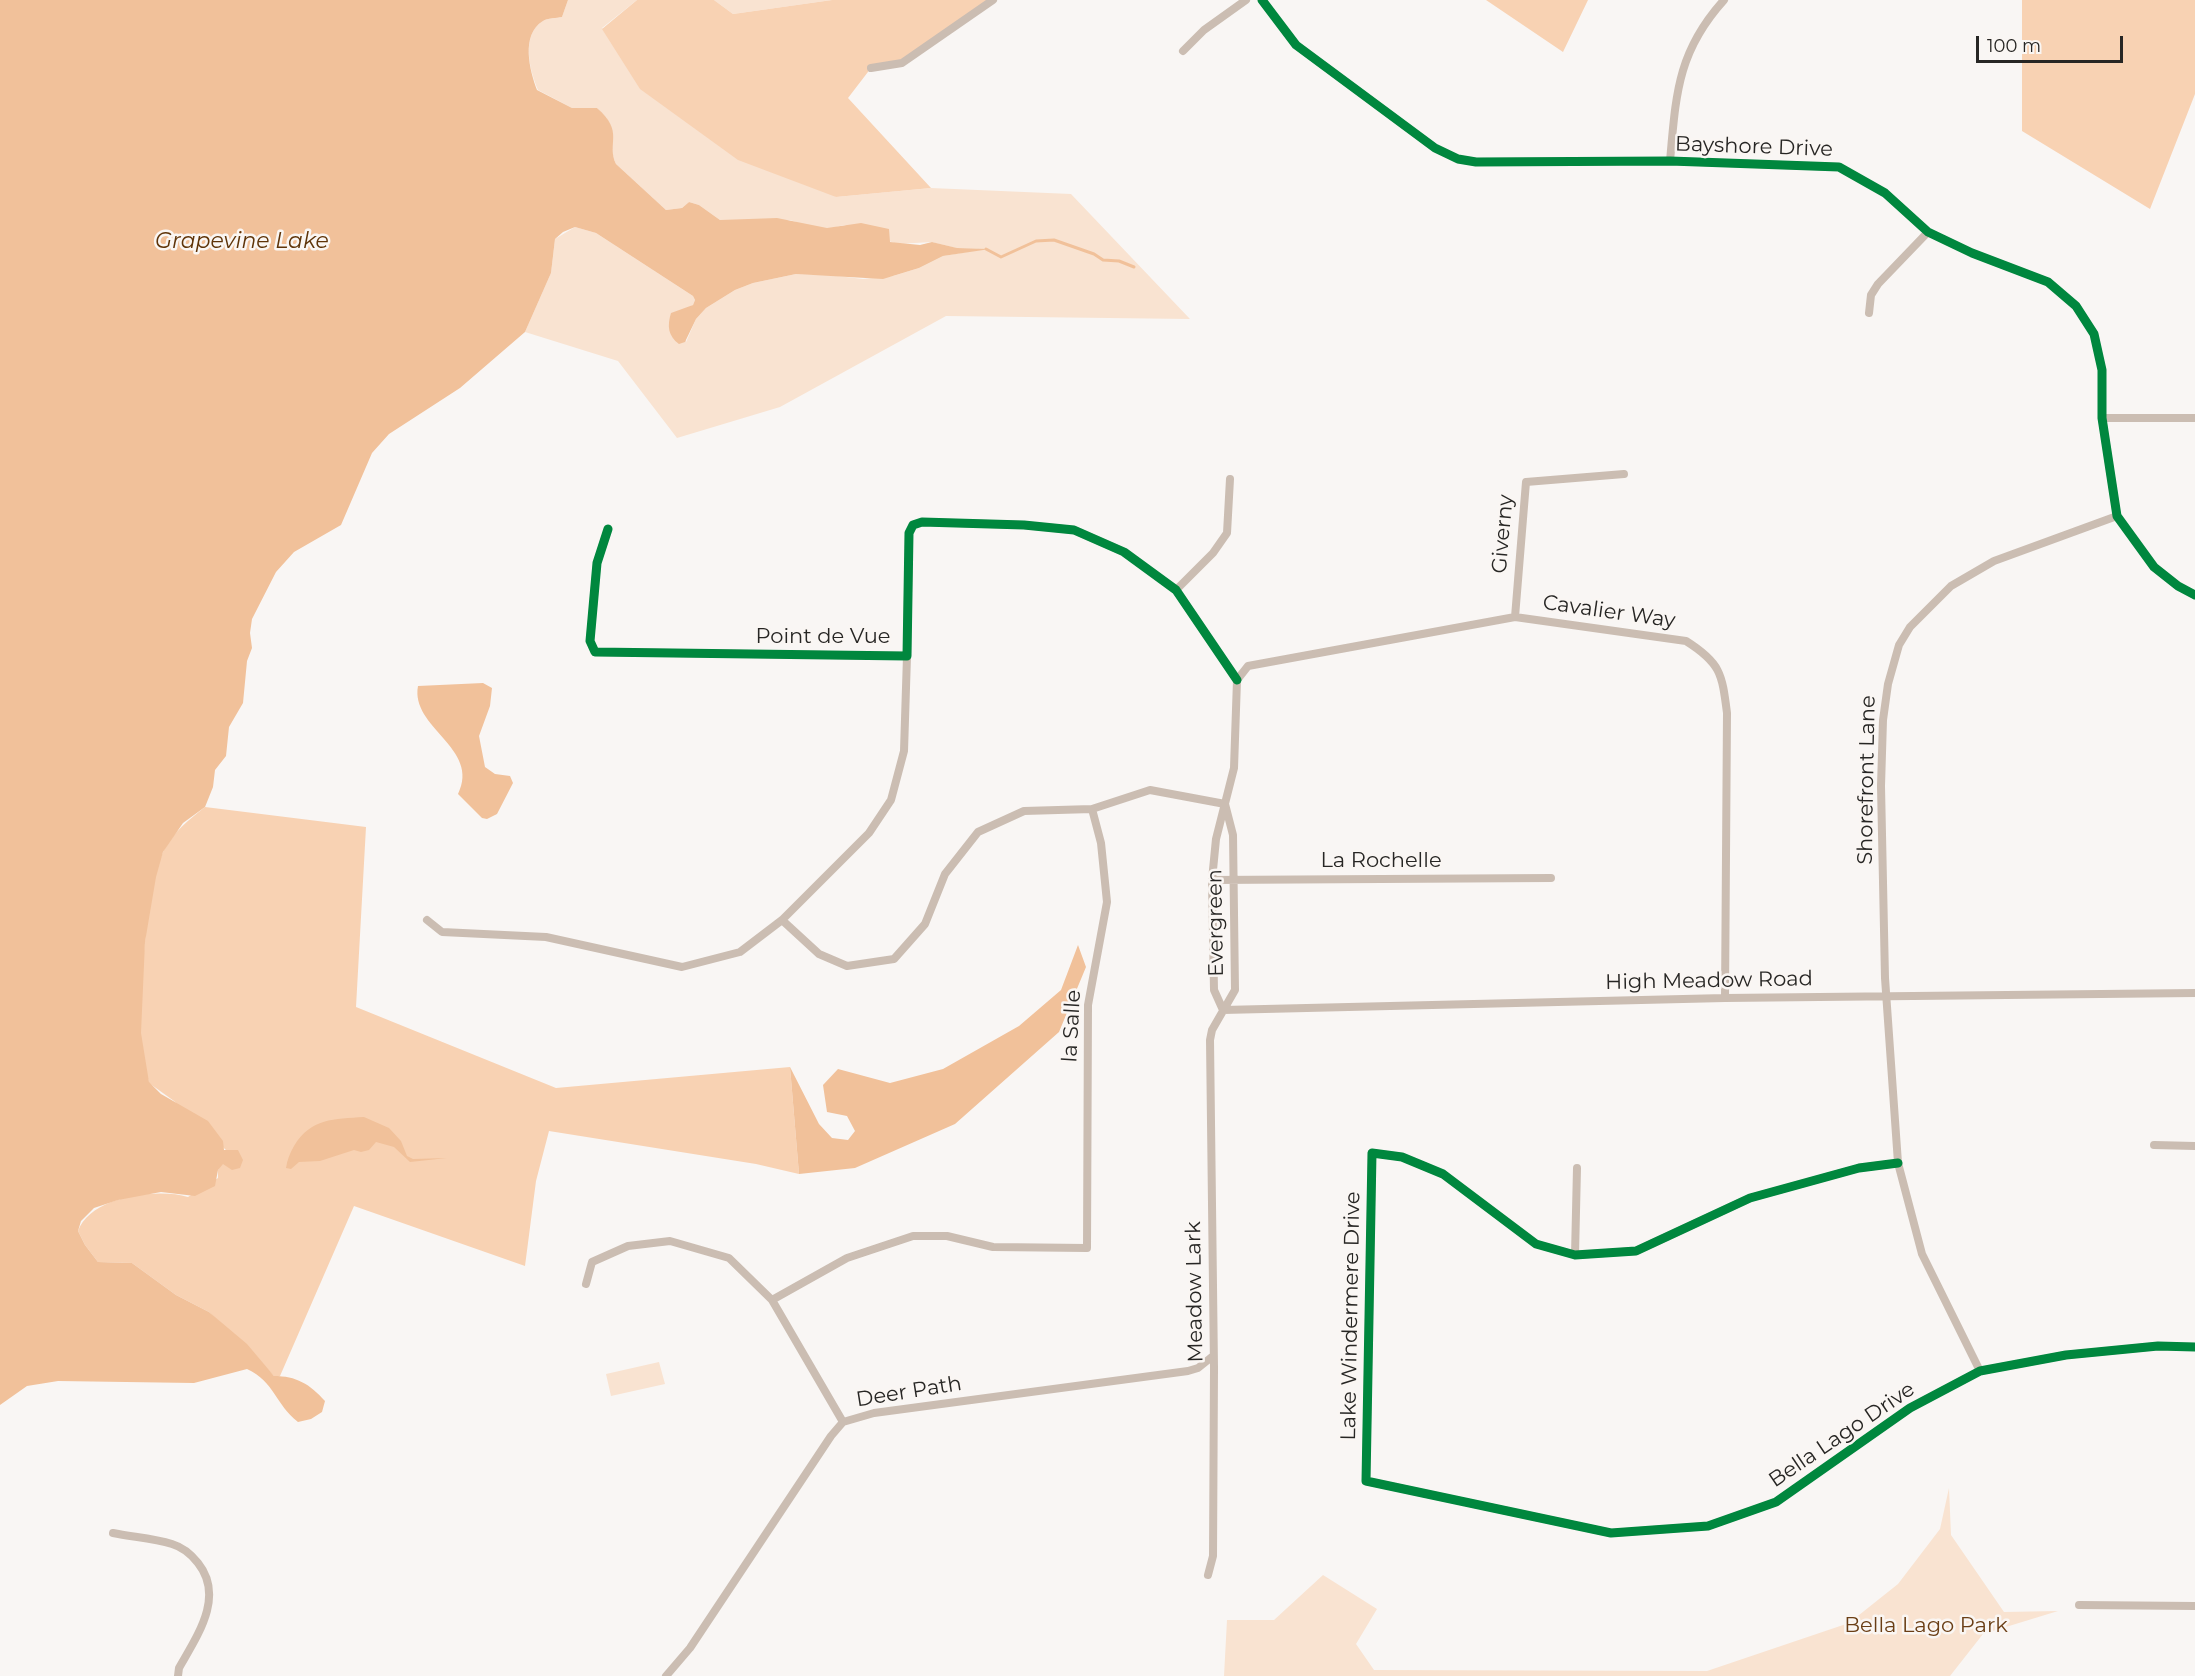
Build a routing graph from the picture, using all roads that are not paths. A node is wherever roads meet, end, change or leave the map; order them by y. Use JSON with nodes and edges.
{"nodes":[{"id":1,"x":993,"y":0,"type":"edge"},
{"id":2,"x":1246,"y":0,"type":"edge"},
{"id":3,"x":1262,"y":0,"type":"edge"},
{"id":4,"x":1724,"y":0,"type":"edge"},
{"id":5,"x":1183,"y":51,"type":"dead end"},
{"id":6,"x":871,"y":68,"type":"dead end"},
{"id":7,"x":1670,"y":161,"type":"junction"},
{"id":8,"x":1928,"y":232,"type":"junction"},
{"id":9,"x":1869,"y":313,"type":"dead end"},
{"id":10,"x":2102,"y":418,"type":"junction"},
{"id":11,"x":2195,"y":418,"type":"edge"},
{"id":12,"x":1624,"y":474,"type":"dead end"},
{"id":13,"x":1230,"y":479,"type":"dead end"},
{"id":14,"x":2117,"y":516,"type":"junction"},
{"id":15,"x":608,"y":529,"type":"dead end"},
{"id":16,"x":1176,"y":590,"type":"junction"},
{"id":17,"x":2195,"y":595,"type":"edge"},
{"id":18,"x":1515,"y":617,"type":"junction"},
{"id":19,"x":907,"y":656,"type":"junction"},
{"id":20,"x":1237,"y":680,"type":"junction"},
{"id":21,"x":1225,"y":804,"type":"junction"},
{"id":22,"x":1092,"y":808,"type":"junction"},
{"id":23,"x":1551,"y":878,"type":"dead end"},
{"id":24,"x":1212,"y":880,"type":"junction"},
{"id":25,"x":1234,"y":880,"type":"junction"},
{"id":26,"x":427,"y":920,"type":"dead end"},
{"id":27,"x":782,"y":920,"type":"junction"},
{"id":28,"x":2195,"y":993,"type":"edge"},
{"id":29,"x":1888,"y":997,"type":"junction"},
{"id":30,"x":1725,"y":998,"type":"junction"},
{"id":31,"x":1223,"y":1010,"type":"junction"},
{"id":32,"x":2154,"y":1145,"type":"dead end"},
{"id":33,"x":2195,"y":1146,"type":"edge"},
{"id":34,"x":1898,"y":1163,"type":"junction"},
{"id":35,"x":1577,"y":1168,"type":"dead end"},
{"id":36,"x":1575,"y":1255,"type":"junction"},
{"id":37,"x":586,"y":1284,"type":"dead end"},
{"id":38,"x":772,"y":1300,"type":"junction"},
{"id":39,"x":2195,"y":1347,"type":"edge"},
{"id":40,"x":1213,"y":1356,"type":"junction"},
{"id":41,"x":1980,"y":1371,"type":"junction"},
{"id":42,"x":843,"y":1422,"type":"junction"},
{"id":43,"x":1366,"y":1481,"type":"joint"},
{"id":44,"x":113,"y":1533,"type":"dead end"},
{"id":45,"x":1208,"y":1575,"type":"dead end"},
{"id":46,"x":2079,"y":1605,"type":"dead end"},
{"id":47,"x":2195,"y":1606,"type":"edge"},
{"id":48,"x":178,"y":1676,"type":"edge"},
{"id":49,"x":666,"y":1676,"type":"edge"}],
"edges":[{"from":1,"to":6,"type":"street"},
{"from":2,"to":5,"type":"street"},
{"from":3,"to":7,"type":"street","name":"Bayshore Drive"},
{"from":4,"to":7,"type":"street"},
{"from":7,"to":8,"type":"street","name":"Bayshore Drive"},
{"from":8,"to":9,"type":"street"},
{"from":8,"to":10,"type":"street","name":"Bayshore Drive"},
{"from":10,"to":11,"type":"street"},
{"from":10,"to":14,"type":"street","name":"Bayshore Drive"},
{"from":12,"to":18,"type":"street","name":"Giverny"},
{"from":13,"to":16,"type":"street"},
{"from":14,"to":17,"type":"street","name":"Bayshore Drive"},
{"from":14,"to":29,"type":"street","name":"Shorefront Lane"},
{"from":15,"to":19,"type":"street","name":"Point de Vue"},
{"from":16,"to":19,"type":"street","name":"Point de Vue"},
{"from":16,"to":20,"type":"street","name":"Point de Vue"},
{"from":18,"to":20,"type":"street","name":"Cavalier Way"},
{"from":18,"to":30,"type":"street","name":"Cavalier Way"},
{"from":19,"to":27,"type":"street"},
{"from":20,"to":21,"type":"street","name":"Evergreen"},
{"from":21,"to":22,"type":"street"},
{"from":21,"to":24,"type":"street","name":"Evergreen"},
{"from":21,"to":25,"type":"street","name":"Evergreen"},
{"from":22,"to":27,"type":"street"},
{"from":22,"to":38,"type":"street","name":"la Salle"},
{"from":23,"to":25,"type":"street","name":"La Rochelle"},
{"from":24,"to":25,"type":"street","name":"La Rochelle"},
{"from":24,"to":31,"type":"street","name":"Evergreen"},
{"from":25,"to":31,"type":"street","name":"Evergreen"},
{"from":26,"to":27,"type":"street"},
{"from":28,"to":29,"type":"street","name":"High Meadow Road"},
{"from":29,"to":30,"type":"street","name":"High Meadow Road"},
{"from":29,"to":34,"type":"street","name":"Shorefront Lane"},
{"from":30,"to":31,"type":"street","name":"High Meadow Road"},
{"from":31,"to":40,"type":"street","name":"Meadow Lark"},
{"from":32,"to":33,"type":"street"},
{"from":34,"to":36,"type":"street"},
{"from":34,"to":41,"type":"street","name":"Shorefront Lane"},
{"from":35,"to":36,"type":"street"},
{"from":36,"to":43,"type":"street","name":"Lake Windermere Drive"},
{"from":37,"to":38,"type":"street"},
{"from":38,"to":42,"type":"street"},
{"from":39,"to":41,"type":"street","name":"Bella Lago Drive"},
{"from":40,"to":42,"type":"street","name":"Deer Path"},
{"from":40,"to":45,"type":"street","name":"Meadow Lark"},
{"from":41,"to":43,"type":"street","name":"Bella Lago Drive"},
{"from":42,"to":49,"type":"street","name":"Deer Path"},
{"from":44,"to":48,"type":"street"},
{"from":46,"to":47,"type":"street"}]}
